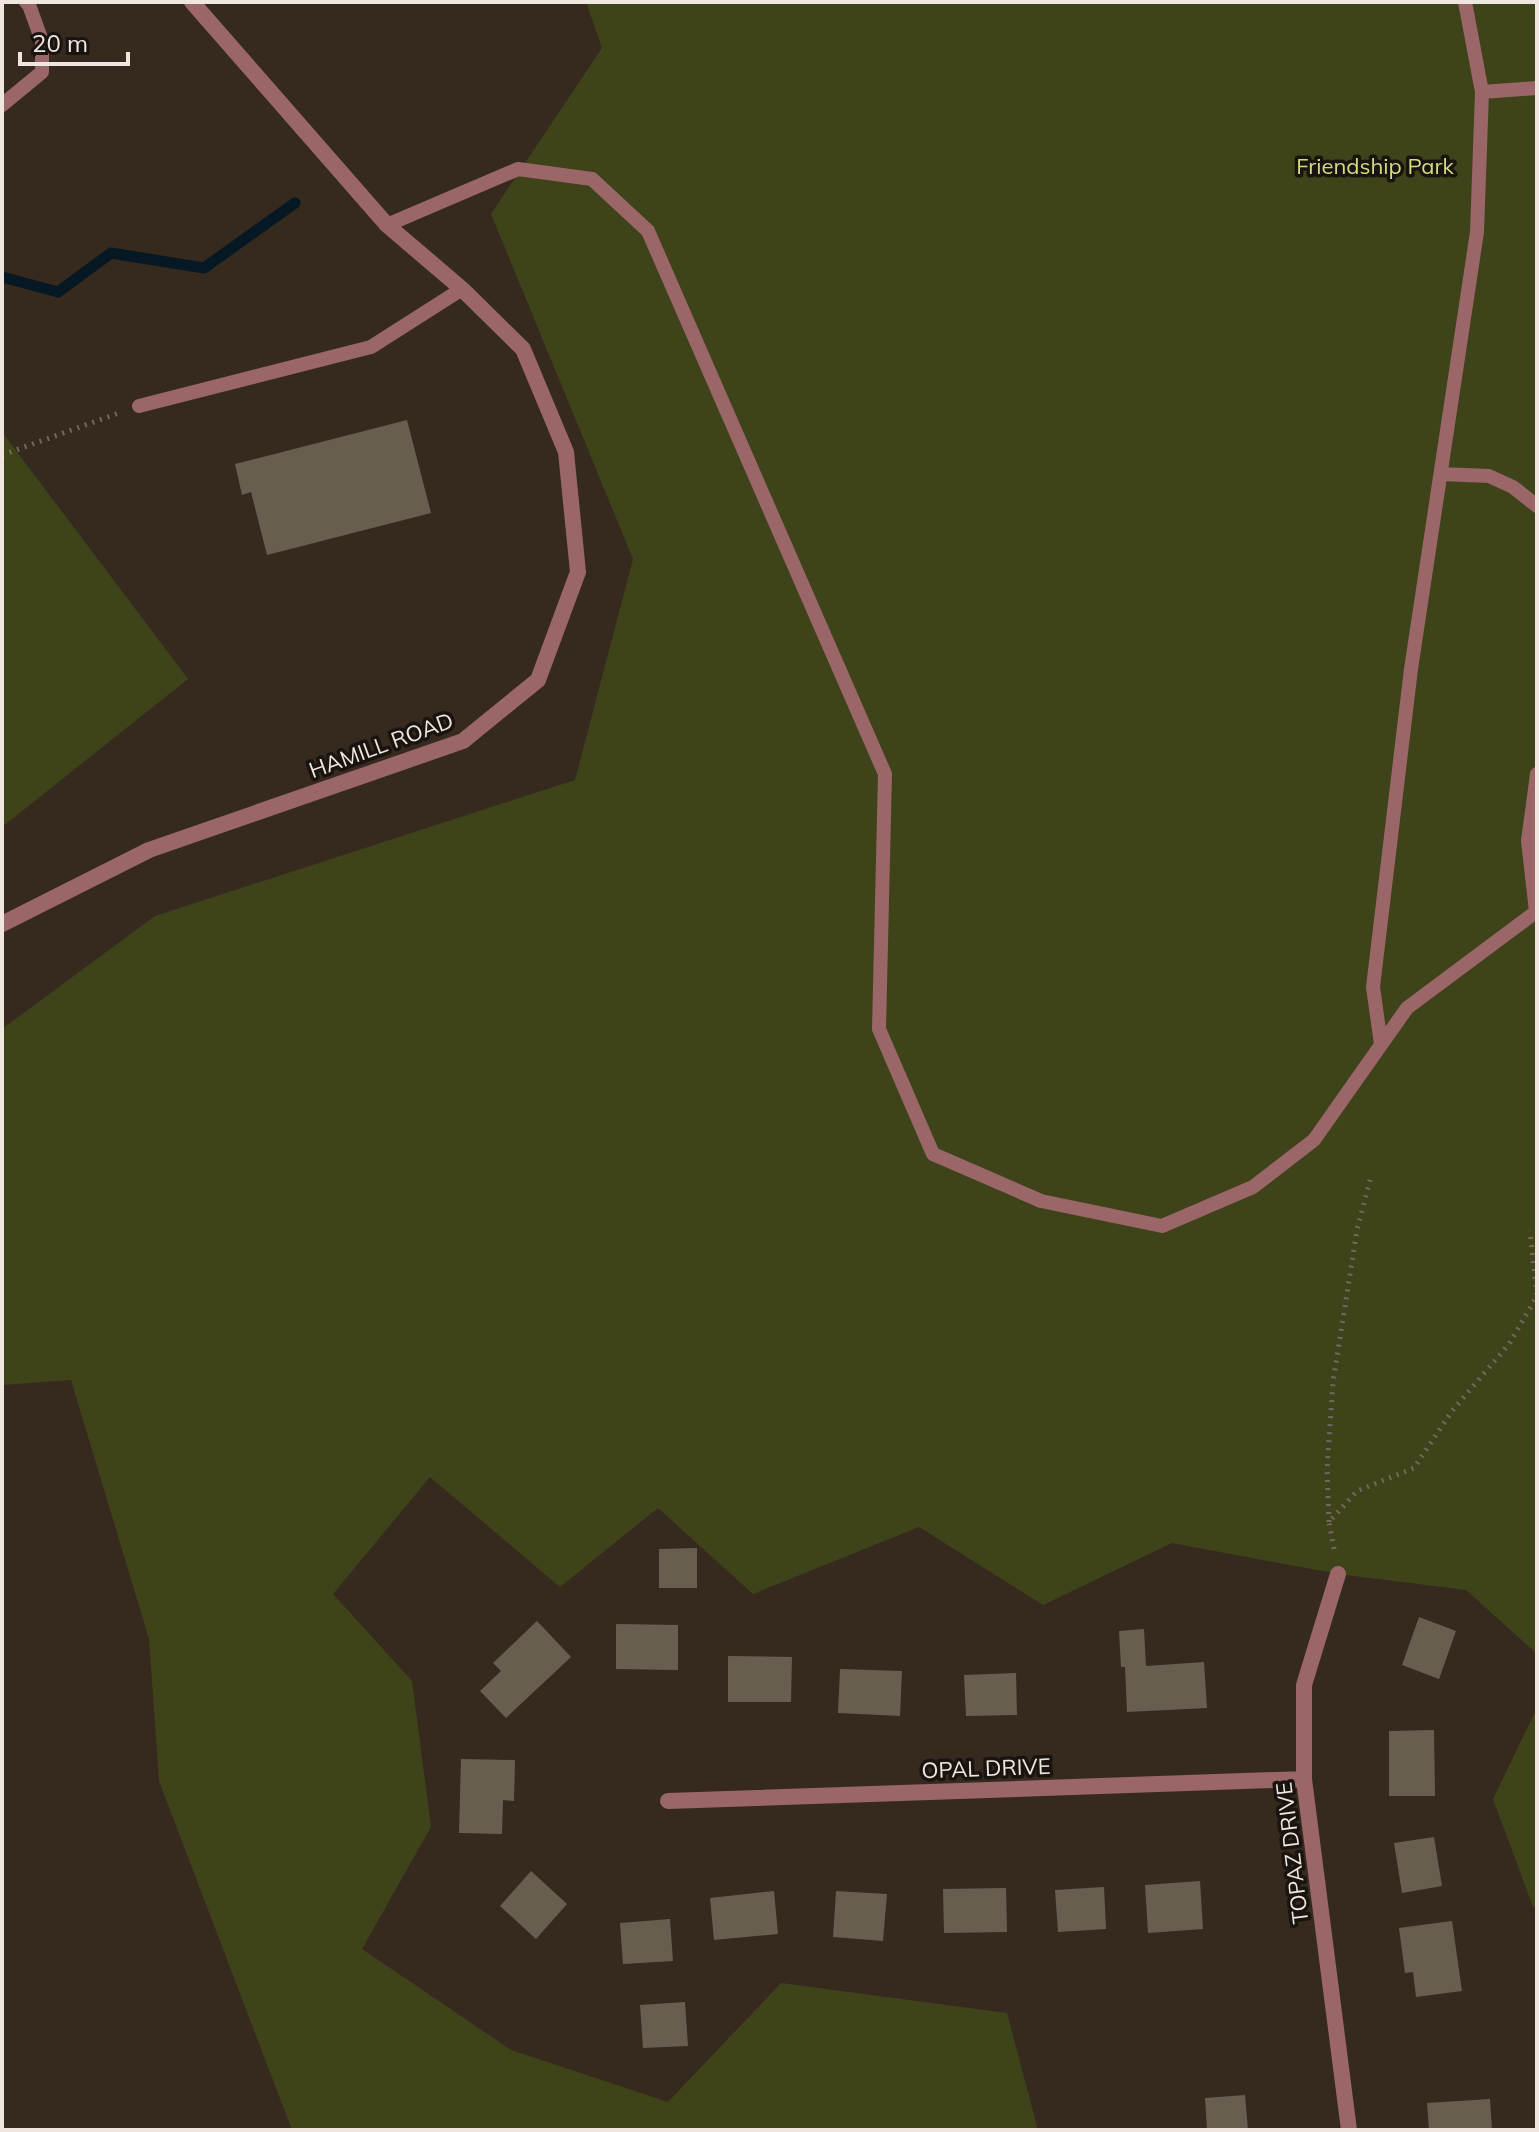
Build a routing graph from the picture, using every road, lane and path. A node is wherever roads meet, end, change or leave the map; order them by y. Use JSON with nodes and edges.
{"nodes":[{"id":1,"x":26,"y":2,"type":"edge"},
{"id":2,"x":192,"y":2,"type":"edge"},
{"id":3,"x":1465,"y":2,"type":"edge"},
{"id":4,"x":1536,"y":89,"type":"edge"},
{"id":5,"x":1482,"y":92,"type":"junction"},
{"id":6,"x":2,"y":105,"type":"edge"},
{"id":7,"x":387,"y":225,"type":"junction"},
{"id":8,"x":462,"y":289,"type":"junction"},
{"id":9,"x":139,"y":406,"type":"joint"},
{"id":10,"x":2,"y":455,"type":"edge"},
{"id":11,"x":1441,"y":474,"type":"junction"},
{"id":12,"x":1537,"y":506,"type":"edge"},
{"id":13,"x":1537,"y":774,"type":"edge"},
{"id":14,"x":1537,"y":911,"type":"edge"},
{"id":15,"x":2,"y":924,"type":"edge"},
{"id":16,"x":1381,"y":1044,"type":"junction"},
{"id":17,"x":1371,"y":1176,"type":"dead end"},
{"id":18,"x":1530,"y":1231,"type":"dead end"},
{"id":19,"x":1329,"y":1522,"type":"junction"},
{"id":20,"x":1337,"y":1568,"type":"joint"},
{"id":21,"x":1304,"y":1779,"type":"junction"},
{"id":22,"x":668,"y":1801,"type":"dead end"},
{"id":23,"x":1349,"y":2130,"type":"edge"}],
"edges":[{"from":1,"to":6,"type":"lane"},
{"from":2,"to":7,"type":"street","name":"HAMILL ROAD"},
{"from":3,"to":5,"type":"lane"},
{"from":4,"to":5,"type":"lane"},
{"from":5,"to":11,"type":"lane"},
{"from":7,"to":8,"type":"street","name":"HAMILL ROAD"},
{"from":7,"to":16,"type":"lane"},
{"from":8,"to":9,"type":"lane"},
{"from":8,"to":15,"type":"street","name":"HAMILL ROAD"},
{"from":9,"to":10,"type":"path"},
{"from":11,"to":12,"type":"lane"},
{"from":11,"to":16,"type":"lane"},
{"from":13,"to":14,"type":"lane"},
{"from":14,"to":16,"type":"lane"},
{"from":17,"to":19,"type":"path"},
{"from":18,"to":19,"type":"path"},
{"from":19,"to":20,"type":"path"},
{"from":20,"to":21,"type":"street","name":"TOPAZ DRIVE"},
{"from":21,"to":22,"type":"street","name":"OPAL DRIVE"},
{"from":21,"to":23,"type":"street","name":"TOPAZ DRIVE"}]}
